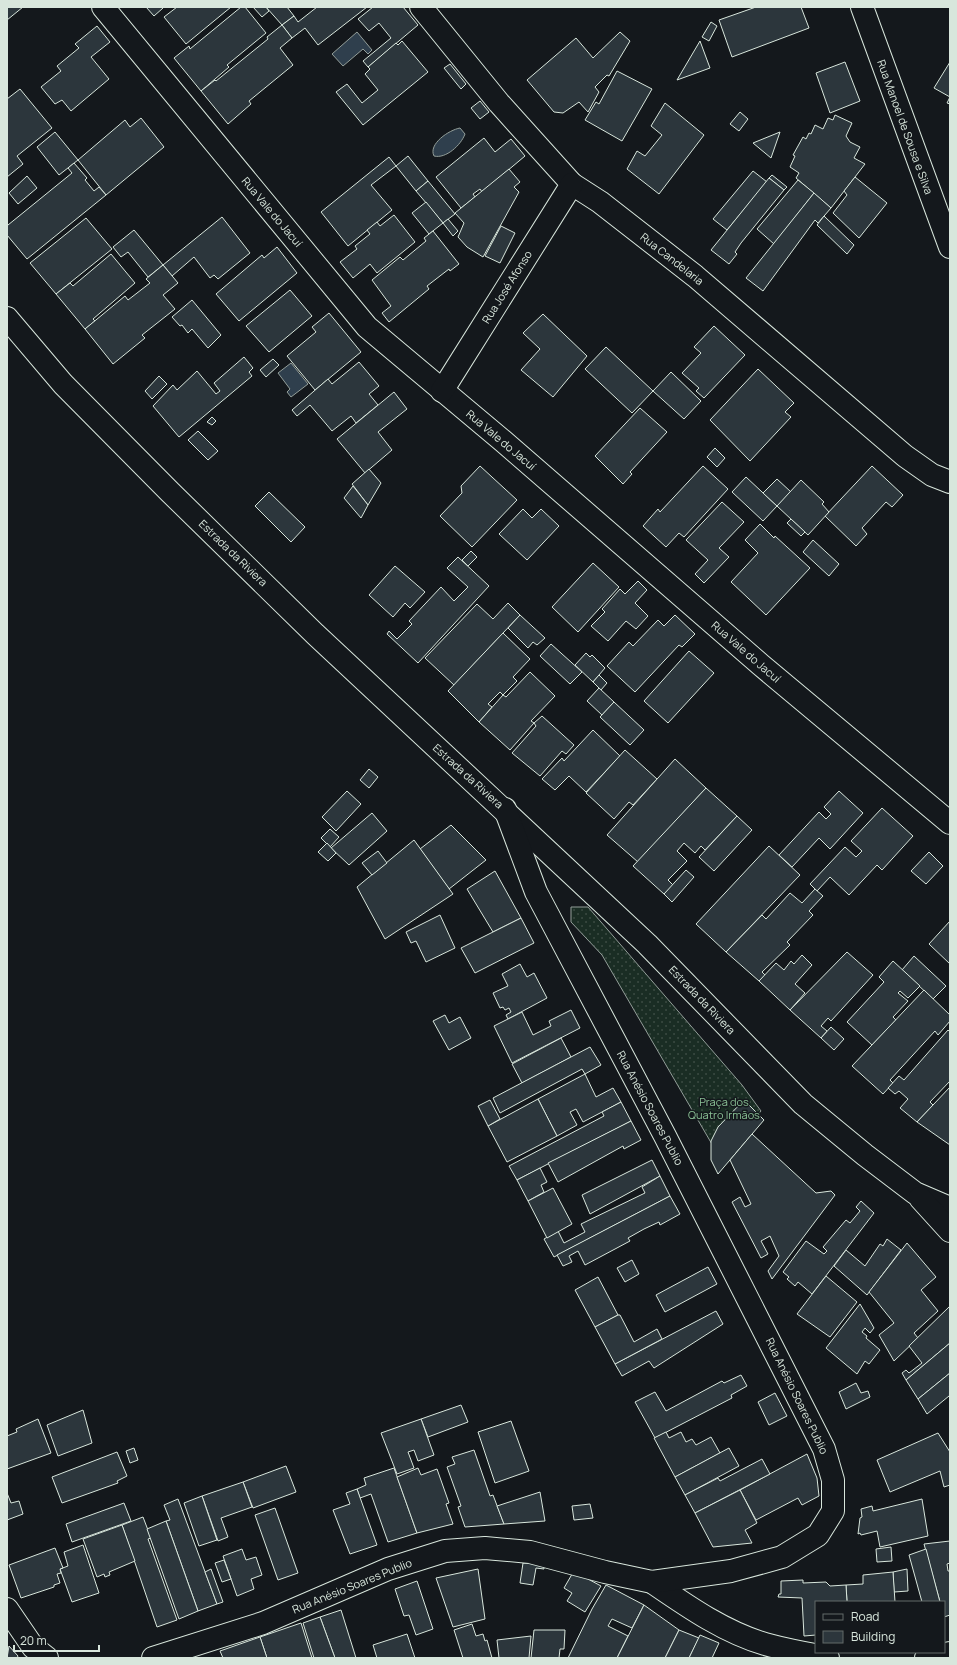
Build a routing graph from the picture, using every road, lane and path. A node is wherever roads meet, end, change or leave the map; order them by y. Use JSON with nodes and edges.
{"nodes":[{"id":1,"x":103,"y":7,"type":"edge"},
{"id":2,"x":421,"y":7,"type":"edge"},
{"id":3,"x":862,"y":7,"type":"edge"},
{"id":4,"x":572,"y":184,"type":"junction"},
{"id":5,"x":950,"y":247,"type":"edge"},
{"id":6,"x":7,"y":318,"type":"edge"},
{"id":7,"x":442,"y":391,"type":"junction"},
{"id":8,"x":950,"y":482,"type":"edge"},
{"id":9,"x":505,"y":810,"type":"junction"},
{"id":10,"x":950,"y":823,"type":"edge"},
{"id":11,"x":915,"y":1193,"type":"junction"},
{"id":12,"x":950,"y":1208,"type":"edge"},
{"id":13,"x":950,"y":1231,"type":"edge"},
{"id":14,"x":652,"y":1582,"type":"junction"},
{"id":15,"x":7,"y":1608,"type":"edge"},
{"id":16,"x":950,"y":1653,"type":"edge"},
{"id":17,"x":47,"y":1658,"type":"edge"},
{"id":18,"x":153,"y":1658,"type":"edge"},
{"id":19,"x":828,"y":1658,"type":"edge"},
{"id":20,"x":926,"y":1658,"type":"edge"}],
"edges":[{"from":1,"to":7,"type":"street","name":"Rua Vale do Jacuí"},
{"from":2,"to":4,"type":"street","name":"Rua Candelaria"},
{"from":3,"to":5,"type":"street","name":"Rua Manoel de Sousa e Silva"},
{"from":4,"to":7,"type":"street","name":"Rua José Afonso"},
{"from":4,"to":8,"type":"street","name":"Rua Candelaria"},
{"from":6,"to":9,"type":"street","name":"Estrada da Riviera"},
{"from":7,"to":10,"type":"street","name":"Rua Vale do Jacuí"},
{"from":9,"to":11,"type":"street","name":"Estrada da Riviera"},
{"from":9,"to":14,"type":"street","name":"Rua Anésio Soares Publio"},
{"from":11,"to":12,"type":"street","name":"Estrada da Riviera"},
{"from":11,"to":13,"type":"street"},
{"from":14,"to":18,"type":"street","name":"Rua Anésio Soares Publio"},
{"from":14,"to":19,"type":"street"},
{"from":15,"to":17,"type":"street"},
{"from":16,"to":20,"type":"street"}]}
